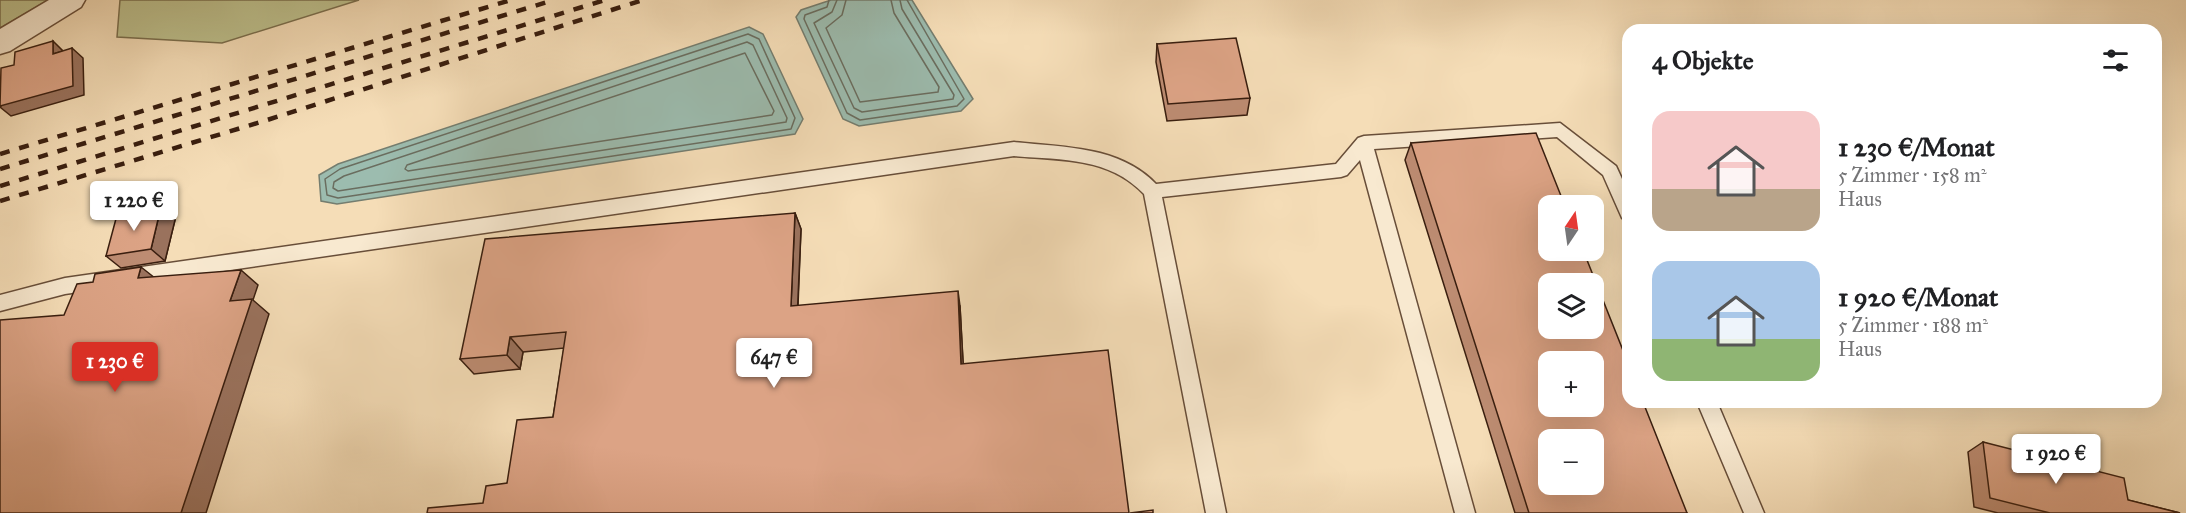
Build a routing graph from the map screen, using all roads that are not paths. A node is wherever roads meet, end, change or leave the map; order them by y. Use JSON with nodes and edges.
{"nodes":[{"id":1,"x":71,"y":0,"type":"edge"},
{"id":2,"x":0,"y":43,"type":"edge"},
{"id":3,"x":1364,"y":143,"type":"junction"},
{"id":4,"x":1152,"y":191,"type":"junction"},
{"id":5,"x":1622,"y":199,"type":"edge"},
{"id":6,"x":0,"y":303,"type":"edge"},
{"id":7,"x":1710,"y":408,"type":"edge"},
{"id":8,"x":1216,"y":513,"type":"edge"},
{"id":9,"x":1464,"y":513,"type":"edge"},
{"id":10,"x":1754,"y":513,"type":"edge"}],
"edges":[{"from":1,"to":2,"type":"street"},
{"from":3,"to":4,"type":"lane"},
{"from":3,"to":5,"type":"lane"},
{"from":3,"to":9,"type":"lane"},
{"from":4,"to":6,"type":"lane"},
{"from":4,"to":8,"type":"lane"},
{"from":7,"to":10,"type":"lane"}]}
